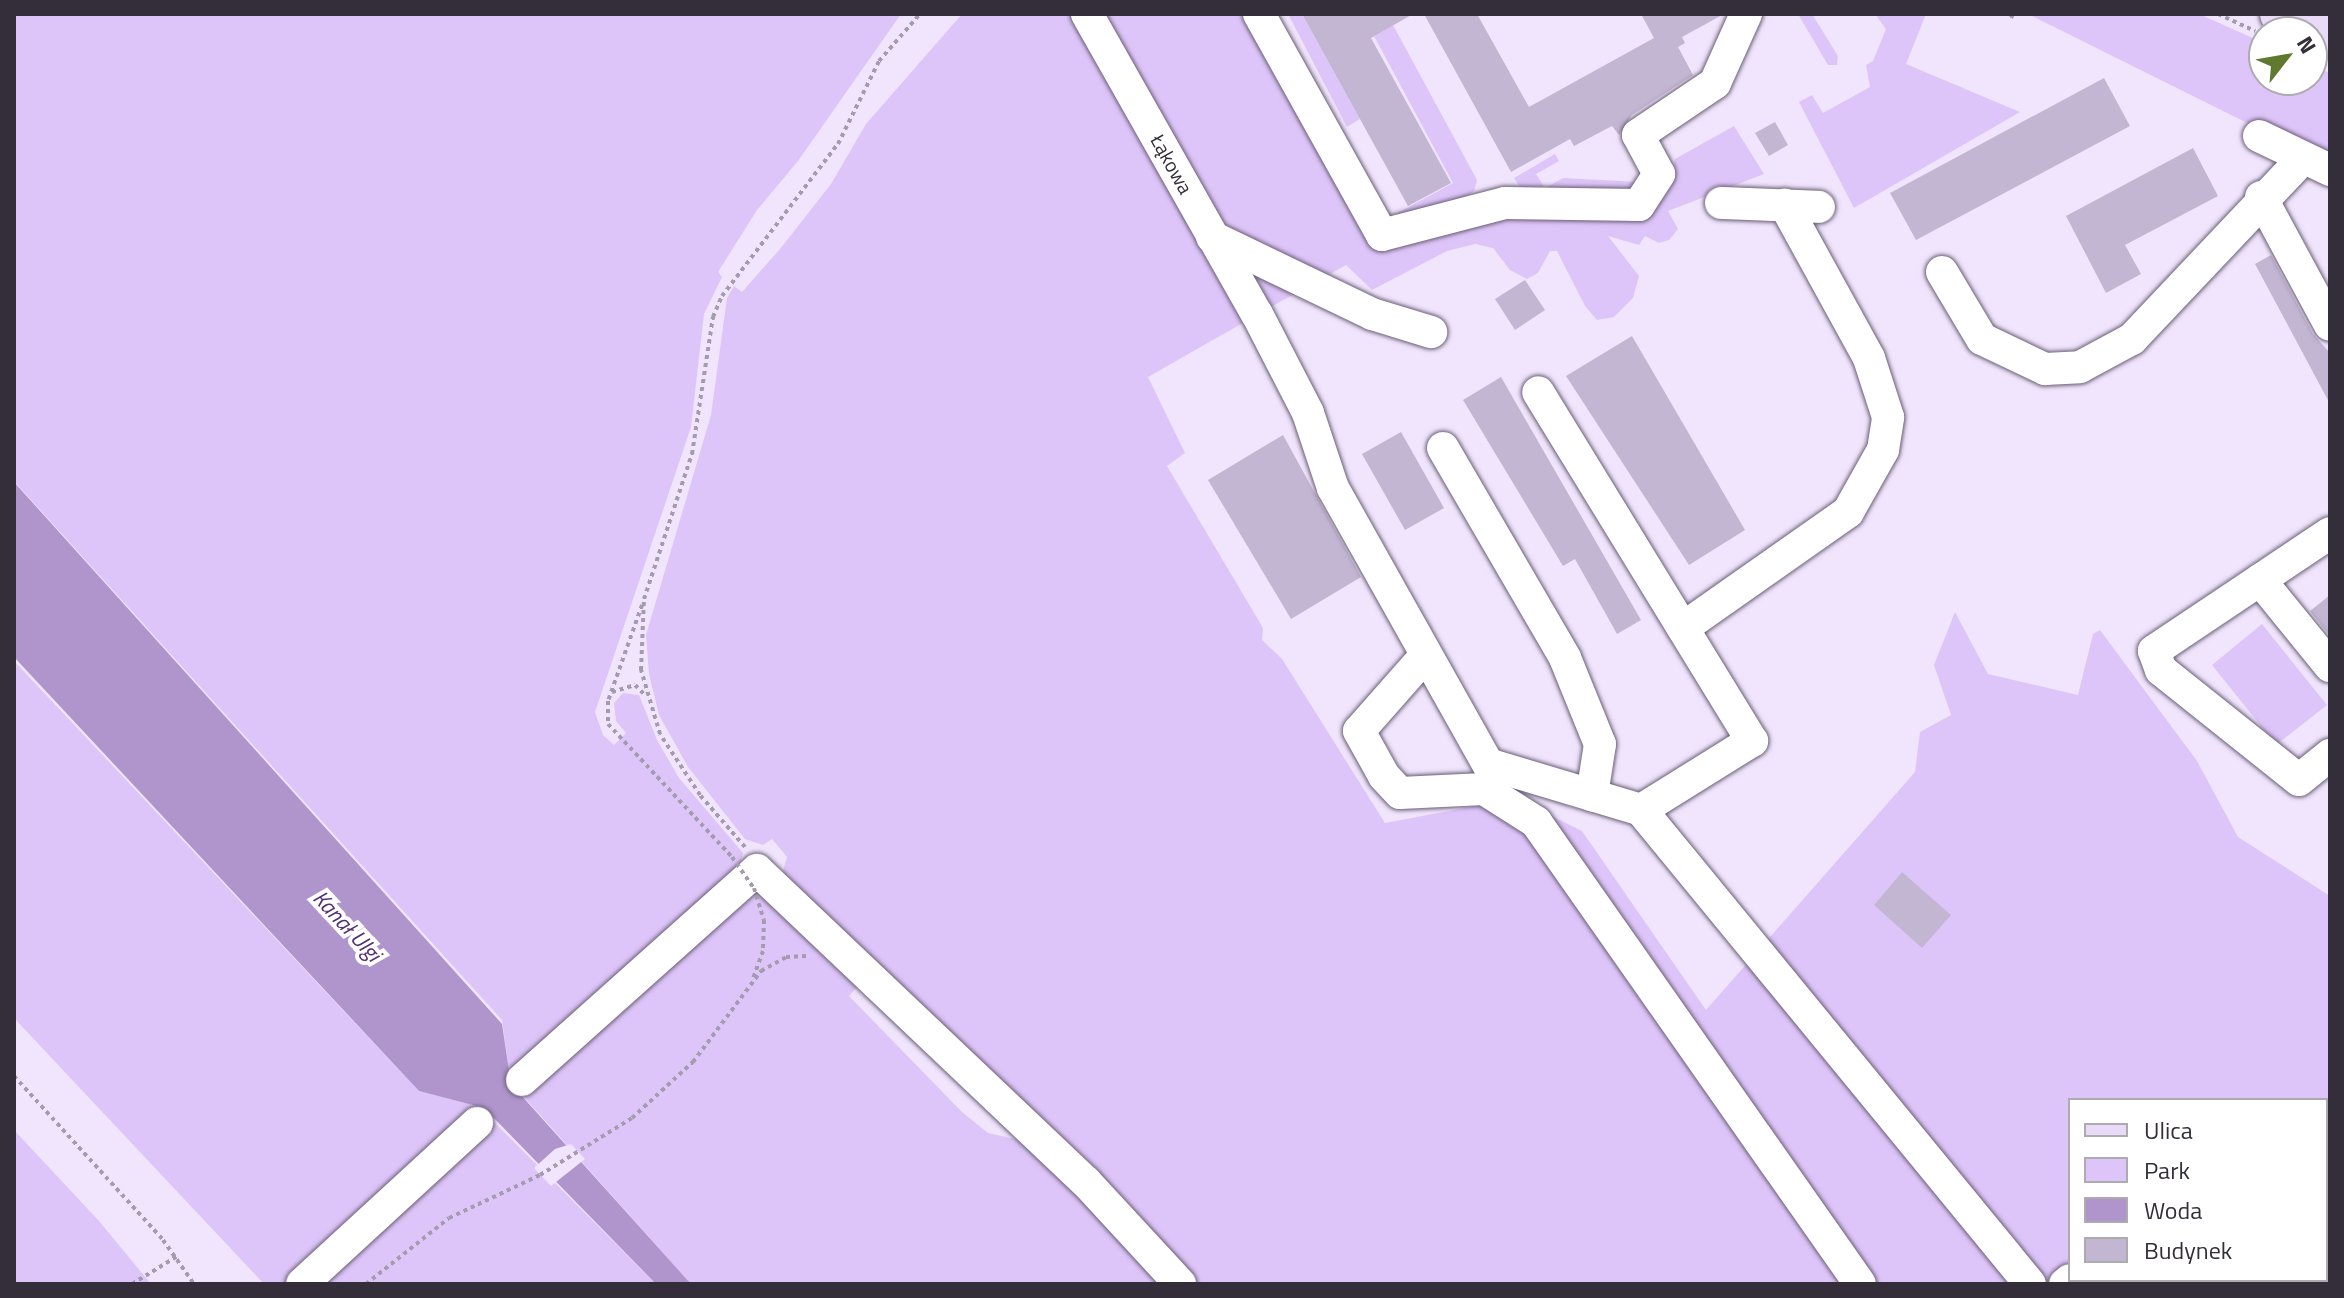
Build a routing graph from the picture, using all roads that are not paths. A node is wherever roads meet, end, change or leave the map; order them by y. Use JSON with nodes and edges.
{"nodes":[{"id":1,"x":1087,"y":14,"type":"edge"},
{"id":2,"x":1259,"y":14,"type":"edge"},
{"id":3,"x":1746,"y":14,"type":"edge"},
{"id":4,"x":2280,"y":14,"type":"edge"},
{"id":5,"x":2330,"y":36,"type":"edge"},
{"id":6,"x":2259,"y":136,"type":"dead end"},
{"id":7,"x":2316,"y":164,"type":"edge"},
{"id":8,"x":2261,"y":197,"type":"junction"},
{"id":9,"x":1721,"y":203,"type":"dead end"},
{"id":10,"x":1785,"y":205,"type":"junction"},
{"id":11,"x":1819,"y":207,"type":"dead end"},
{"id":12,"x":1212,"y":237,"type":"junction"},
{"id":13,"x":1942,"y":272,"type":"dead end"},
{"id":14,"x":2330,"y":325,"type":"edge"},
{"id":15,"x":1431,"y":332,"type":"dead end"},
{"id":16,"x":1538,"y":392,"type":"dead end"},
{"id":17,"x":1443,"y":448,"type":"dead end"},
{"id":18,"x":2330,"y":533,"type":"edge"},
{"id":19,"x":2260,"y":580,"type":"junction"},
{"id":20,"x":1683,"y":628,"type":"junction"},
{"id":21,"x":1426,"y":655,"type":"junction"},
{"id":22,"x":2330,"y":666,"type":"edge"},
{"id":23,"x":2330,"y":755,"type":"edge"},
{"id":24,"x":1592,"y":795,"type":"junction"},
{"id":25,"x":1641,"y":810,"type":"junction"},
{"id":26,"x":522,"y":1080,"type":"dead end"},
{"id":27,"x":477,"y":1123,"type":"dead end"},
{"id":28,"x":302,"y":1284,"type":"edge"},
{"id":29,"x":1180,"y":1284,"type":"edge"},
{"id":30,"x":1860,"y":1284,"type":"edge"},
{"id":31,"x":2030,"y":1284,"type":"edge"}],
"edges":[{"from":1,"to":12,"type":"lane","name":"Łąkowa"},
{"from":2,"to":3,"type":"lane"},
{"from":4,"to":5,"type":"main road"},
{"from":6,"to":7,"type":"lane"},
{"from":7,"to":8,"type":"lane"},
{"from":8,"to":13,"type":"lane"},
{"from":8,"to":14,"type":"lane"},
{"from":9,"to":10,"type":"lane"},
{"from":10,"to":11,"type":"lane"},
{"from":10,"to":20,"type":"lane"},
{"from":12,"to":15,"type":"lane"},
{"from":12,"to":21,"type":"lane","name":"Łąkowa"},
{"from":16,"to":20,"type":"lane"},
{"from":17,"to":24,"type":"lane"},
{"from":18,"to":19,"type":"lane"},
{"from":19,"to":22,"type":"lane"},
{"from":19,"to":23,"type":"lane"},
{"from":20,"to":25,"type":"lane"},
{"from":21,"to":24,"type":"lane","name":"Łąkowa"},
{"from":21,"to":30,"type":"lane"},
{"from":24,"to":25,"type":"lane","name":"Łąkowa"},
{"from":25,"to":31,"type":"lane"},
{"from":26,"to":29,"type":"lane"},
{"from":27,"to":28,"type":"lane"}]}
